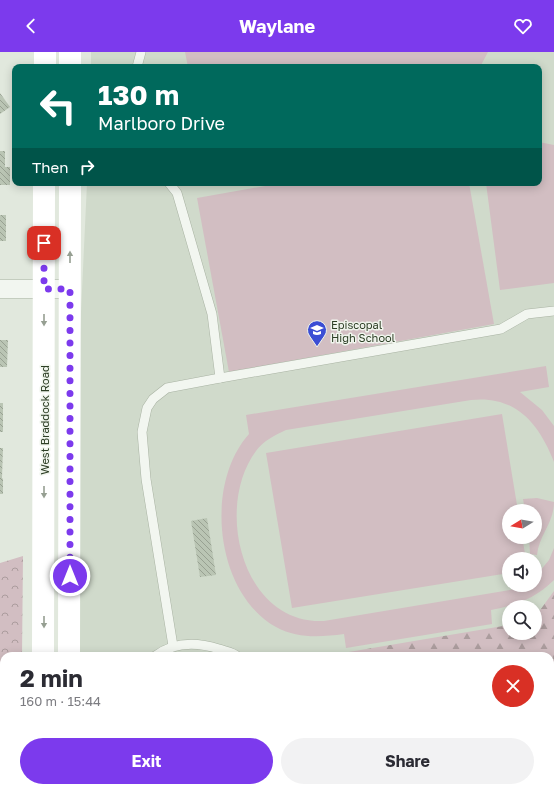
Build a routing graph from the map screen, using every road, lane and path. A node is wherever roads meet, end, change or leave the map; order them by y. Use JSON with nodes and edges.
{"nodes":[{"id":1,"x":45,"y":52,"type":"edge"},
{"id":2,"x":70,"y":52,"type":"edge"},
{"id":3,"x":141,"y":52,"type":"edge"},
{"id":4,"x":44,"y":64,"type":"edge"},
{"id":5,"x":70,"y":64,"type":"edge"},
{"id":6,"x":138,"y":64,"type":"edge"},
{"id":7,"x":44,"y":186,"type":"edge"},
{"id":8,"x":70,"y":186,"type":"edge"},
{"id":9,"x":171,"y":186,"type":"edge"},
{"id":10,"x":0,"y":289,"type":"edge"},
{"id":11,"x":44,"y":289,"type":"junction"},
{"id":12,"x":70,"y":289,"type":"junction"},
{"id":13,"x":554,"y":311,"type":"edge"},
{"id":14,"x":220,"y":378,"type":"junction"},
{"id":15,"x":173,"y":646,"type":"junction"},
{"id":16,"x":43,"y":652,"type":"edge"},
{"id":17,"x":69,"y":652,"type":"edge"},
{"id":18,"x":163,"y":652,"type":"edge"},
{"id":19,"x":226,"y":652,"type":"edge"}],
"edges":[{"from":1,"to":4,"type":"main road"},
{"from":2,"to":5,"type":"main road"},
{"from":3,"to":6,"type":"lane"},
{"from":7,"to":11,"type":"main road","name":"West Braddock Road"},
{"from":12,"to":8,"type":"main road","one_way":true},
{"from":9,"to":14,"type":"lane"},
{"from":10,"to":11,"type":"street"},
{"from":11,"to":12,"type":"street"},
{"from":11,"to":16,"type":"main road","name":"West Braddock Road","one_way":true},
{"from":12,"to":17,"type":"main road"},
{"from":13,"to":14,"type":"lane"},
{"from":14,"to":15,"type":"lane"},
{"from":15,"to":18,"type":"lane"},
{"from":15,"to":19,"type":"lane"}]}
